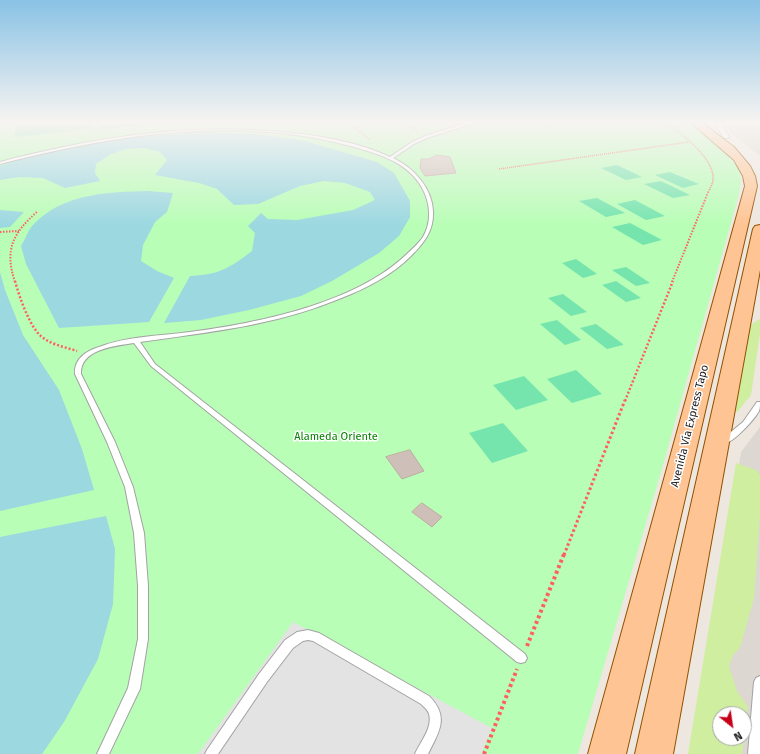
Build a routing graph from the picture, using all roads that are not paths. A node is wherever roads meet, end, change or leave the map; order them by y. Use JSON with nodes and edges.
{"nodes":[{"id":1,"x":26,"y":156,"type":"edge"},
{"id":2,"x":387,"y":156,"type":"edge"},
{"id":3,"x":394,"y":156,"type":"edge"},
{"id":4,"x":734,"y":156,"type":"edge"},
{"id":5,"x":391,"y":158,"type":"junction"},
{"id":6,"x":0,"y":163,"type":"edge"},
{"id":7,"x":760,"y":229,"type":"edge"},
{"id":8,"x":136,"y":341,"type":"junction"},
{"id":9,"x":760,"y":404,"type":"edge"},
{"id":10,"x":716,"y":448,"type":"junction"},
{"id":11,"x":521,"y":658,"type":"road end"},
{"id":12,"x":760,"y":682,"type":"edge"},
{"id":13,"x":103,"y":754,"type":"edge"},
{"id":14,"x":211,"y":754,"type":"edge"},
{"id":15,"x":422,"y":754,"type":"edge"},
{"id":16,"x":607,"y":754,"type":"edge"},
{"id":17,"x":654,"y":754,"type":"edge"},
{"id":18,"x":754,"y":754,"type":"edge"}],
"edges":[{"from":1,"to":6,"type":"lane"},
{"from":2,"to":5,"type":"lane"},
{"from":3,"to":5,"type":"lane"},
{"from":4,"to":16,"type":"main road","name":"Avenida Vía Express Tapo"},
{"from":5,"to":8,"type":"lane"},
{"from":7,"to":10,"type":"main road"},
{"from":8,"to":11,"type":"lane"},
{"from":8,"to":13,"type":"lane"},
{"from":9,"to":10,"type":"lane"},
{"from":10,"to":17,"type":"main road"},
{"from":12,"to":18,"type":"lane"},
{"from":14,"to":15,"type":"lane"}]}
